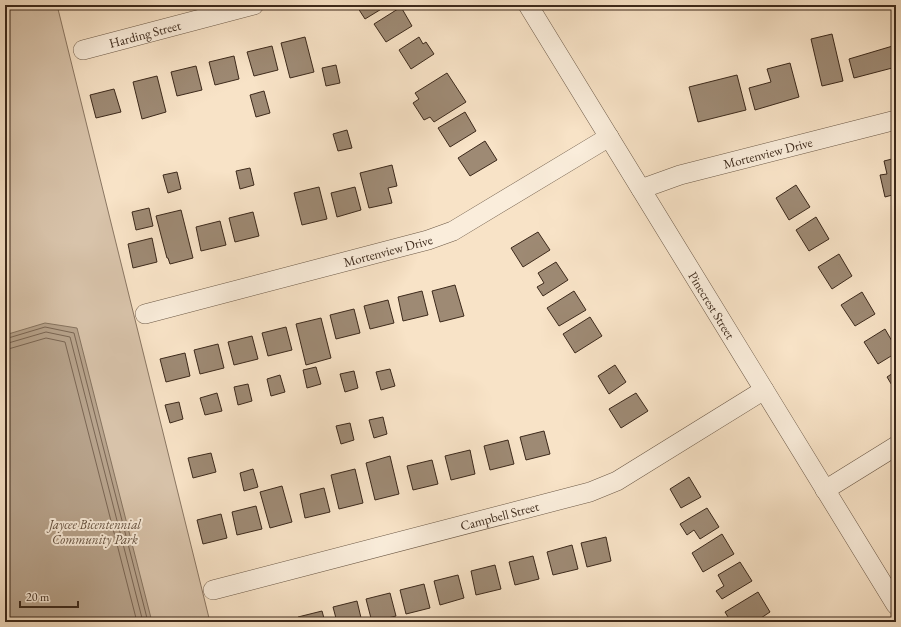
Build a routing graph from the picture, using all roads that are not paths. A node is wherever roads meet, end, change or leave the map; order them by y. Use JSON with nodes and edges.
{"nodes":[{"id":1,"x":254,"y":5,"type":"edge"},
{"id":2,"x":528,"y":5,"type":"edge"},
{"id":3,"x":83,"y":50,"type":"dead end"},
{"id":4,"x":896,"y":120,"type":"edge"},
{"id":5,"x":609,"y":137,"type":"junction"},
{"id":6,"x":641,"y":189,"type":"junction"},
{"id":7,"x":145,"y":314,"type":"dead end"},
{"id":8,"x":764,"y":390,"type":"junction"},
{"id":9,"x":896,"y":446,"type":"edge"},
{"id":10,"x":825,"y":490,"type":"junction"},
{"id":11,"x":212,"y":590,"type":"dead end"},
{"id":12,"x":896,"y":605,"type":"edge"}],
"edges":[{"from":1,"to":3,"type":"street","name":"Harding Street"},
{"from":2,"to":5,"type":"street","name":"Pinecrest Street"},
{"from":4,"to":6,"type":"street","name":"Mortenview Drive"},
{"from":5,"to":6,"type":"street","name":"Pinecrest Street"},
{"from":5,"to":7,"type":"street","name":"Mortenview Drive"},
{"from":6,"to":8,"type":"street","name":"Pinecrest Street"},
{"from":8,"to":10,"type":"street","name":"Pinecrest Street"},
{"from":8,"to":11,"type":"street","name":"Campbell Street"},
{"from":9,"to":10,"type":"street"},
{"from":10,"to":12,"type":"street","name":"Pinecrest Street"}]}
